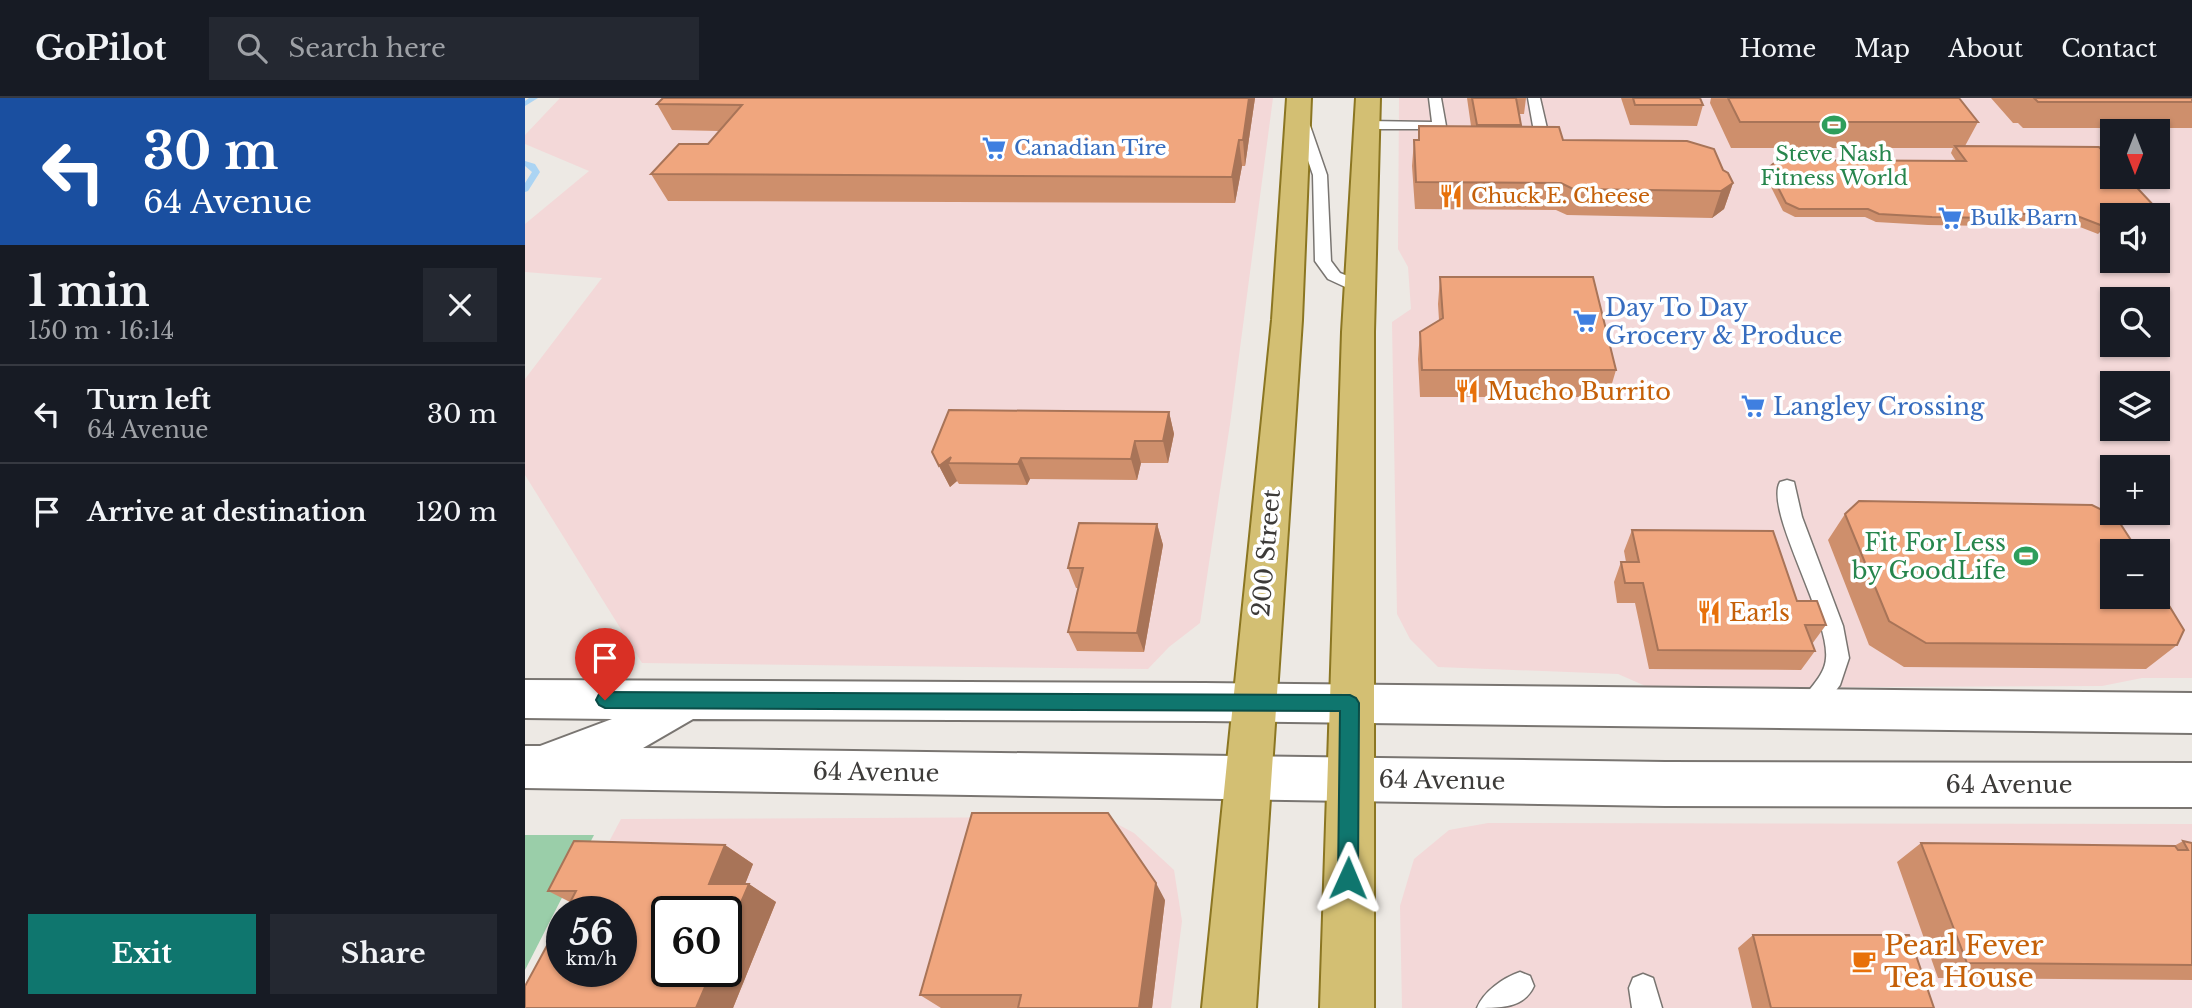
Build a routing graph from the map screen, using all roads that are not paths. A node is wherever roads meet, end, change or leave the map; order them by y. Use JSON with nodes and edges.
{"nodes":[{"id":1,"x":1435,"y":98,"type":"edge"},
{"id":2,"x":1534,"y":98,"type":"edge"},
{"id":3,"x":1299,"y":105,"type":"edge"},
{"id":4,"x":1367,"y":112,"type":"edge"},
{"id":5,"x":1542,"y":136,"type":"edge"},
{"id":6,"x":1360,"y":287,"type":"junction"},
{"id":7,"x":1787,"y":487,"type":"dead end"},
{"id":8,"x":525,"y":699,"type":"edge"},
{"id":9,"x":685,"y":701,"type":"junction"},
{"id":10,"x":1253,"y":703,"type":"junction"},
{"id":11,"x":1350,"y":703,"type":"junction"},
{"id":12,"x":1808,"y":709,"type":"junction"},
{"id":13,"x":2192,"y":713,"type":"edge"},
{"id":14,"x":528,"y":767,"type":"edge"},
{"id":15,"x":1247,"y":777,"type":"junction"},
{"id":16,"x":1349,"y":778,"type":"junction"},
{"id":17,"x":2192,"y":785,"type":"edge"},
{"id":18,"x":1520,"y":986,"type":"dead end"},
{"id":19,"x":1229,"y":1008,"type":"edge"},
{"id":20,"x":1347,"y":1008,"type":"edge"},
{"id":21,"x":1492,"y":1008,"type":"edge"}],
"edges":[{"from":1,"to":4,"type":"lane"},
{"from":2,"to":5,"type":"lane"},
{"from":3,"to":6,"type":"lane"},
{"from":3,"to":10,"type":"main road","name":"200 Street"},
{"from":4,"to":6,"type":"main road"},
{"from":6,"to":11,"type":"main road"},
{"from":7,"to":12,"type":"lane"},
{"from":8,"to":9,"type":"main road"},
{"from":9,"to":10,"type":"main road"},
{"from":9,"to":14,"type":"main road"},
{"from":10,"to":11,"type":"main road"},
{"from":10,"to":15,"type":"main road","name":"200 Street"},
{"from":11,"to":12,"type":"main road"},
{"from":11,"to":16,"type":"main road"},
{"from":12,"to":13,"type":"main road"},
{"from":14,"to":15,"type":"main road","name":"64 Avenue"},
{"from":15,"to":16,"type":"main road","name":"64 Avenue"},
{"from":15,"to":19,"type":"main road","name":"200 Street"},
{"from":16,"to":17,"type":"main road","name":"64 Avenue"},
{"from":16,"to":20,"type":"main road"},
{"from":18,"to":21,"type":"lane"}]}
